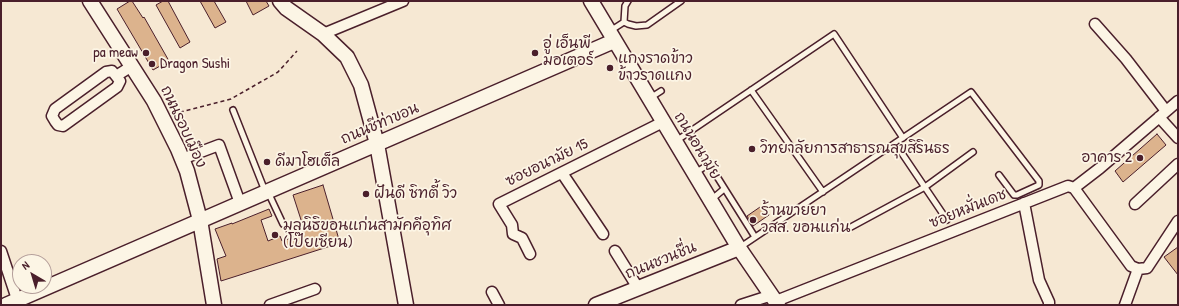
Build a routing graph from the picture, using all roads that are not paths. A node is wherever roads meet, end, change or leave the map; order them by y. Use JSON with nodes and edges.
{"nodes":[{"id":1,"x":90,"y":1,"type":"edge"},
{"id":2,"x":280,"y":1,"type":"edge"},
{"id":3,"x":402,"y":1,"type":"edge"},
{"id":4,"x":591,"y":1,"type":"edge"},
{"id":5,"x":628,"y":1,"type":"edge"},
{"id":6,"x":681,"y":1,"type":"edge"},
{"id":7,"x":624,"y":22,"type":"junction"},
{"id":8,"x":1095,"y":24,"type":"dead end"},
{"id":9,"x":323,"y":34,"type":"junction"},
{"id":10,"x":612,"y":36,"type":"junction"},
{"id":11,"x":132,"y":66,"type":"junction"},
{"id":12,"x":116,"y":76,"type":"junction"},
{"id":13,"x":751,"y":90,"type":"junction"},
{"id":14,"x":661,"y":91,"type":"dead end"},
{"id":15,"x":649,"y":98,"type":"junction"},
{"id":16,"x":1178,"y":101,"type":"edge"},
{"id":17,"x":233,"y":110,"type":"dead end"},
{"id":18,"x":1163,"y":114,"type":"junction"},
{"id":19,"x":663,"y":122,"type":"junction"},
{"id":20,"x":689,"y":132,"type":"junction"},
{"id":21,"x":903,"y":138,"type":"junction"},
{"id":22,"x":1178,"y":138,"type":"edge"},
{"id":23,"x":675,"y":141,"type":"junction"},
{"id":24,"x":895,"y":143,"type":"junction"},
{"id":25,"x":377,"y":144,"type":"junction"},
{"id":26,"x":973,"y":152,"type":"dead end"},
{"id":27,"x":182,"y":159,"type":"junction"},
{"id":28,"x":709,"y":164,"type":"junction"},
{"id":29,"x":1178,"y":164,"type":"edge"},
{"id":30,"x":562,"y":173,"type":"junction"},
{"id":31,"x":694,"y":174,"type":"junction"},
{"id":32,"x":999,"y":175,"type":"dead end"},
{"id":33,"x":925,"y":187,"type":"junction"},
{"id":34,"x":1074,"y":188,"type":"junction"},
{"id":35,"x":724,"y":189,"type":"junction"},
{"id":36,"x":266,"y":191,"type":"junction"},
{"id":37,"x":823,"y":192,"type":"junction"},
{"id":38,"x":710,"y":200,"type":"junction"},
{"id":39,"x":240,"y":203,"type":"junction"},
{"id":40,"x":1024,"y":203,"type":"junction"},
{"id":41,"x":1136,"y":204,"type":"dead end"},
{"id":42,"x":200,"y":220,"type":"junction"},
{"id":43,"x":947,"y":220,"type":"dead end"},
{"id":44,"x":1178,"y":222,"type":"edge"},
{"id":45,"x":283,"y":224,"type":"dead end"},
{"id":46,"x":851,"y":227,"type":"dead end"},
{"id":47,"x":603,"y":234,"type":"dead end"},
{"id":48,"x":755,"y":236,"type":"junction"},
{"id":49,"x":739,"y":248,"type":"junction"},
{"id":50,"x":1,"y":250,"type":"edge"},
{"id":51,"x":615,"y":251,"type":"dead end"},
{"id":52,"x":530,"y":254,"type":"dead end"},
{"id":53,"x":1138,"y":269,"type":"junction"},
{"id":54,"x":638,"y":288,"type":"junction"},
{"id":55,"x":315,"y":289,"type":"dead end"},
{"id":56,"x":492,"y":292,"type":"dead end"},
{"id":57,"x":776,"y":300,"type":"edge"},
{"id":58,"x":14,"y":303,"type":"edge"},
{"id":59,"x":214,"y":305,"type":"edge"},
{"id":60,"x":270,"y":305,"type":"edge"},
{"id":61,"x":406,"y":305,"type":"edge"},
{"id":62,"x":498,"y":305,"type":"edge"},
{"id":63,"x":596,"y":305,"type":"edge"},
{"id":64,"x":741,"y":305,"type":"edge"},
{"id":65,"x":1049,"y":305,"type":"edge"},
{"id":66,"x":1124,"y":305,"type":"edge"}],
"edges":[{"from":1,"to":11,"type":"street","name":"ถนนรอบเมือง"},
{"from":2,"to":9,"type":"street"},
{"from":3,"to":9,"type":"street"},
{"from":4,"to":10,"type":"street","name":"ถนนอนามัย"},
{"from":5,"to":7,"type":"lane"},
{"from":6,"to":7,"type":"lane"},
{"from":7,"to":10,"type":"lane"},
{"from":8,"to":18,"type":"street"},
{"from":9,"to":25,"type":"street"},
{"from":10,"to":15,"type":"street","name":"ถนนอนามัย"},
{"from":10,"to":25,"type":"street","name":"ถนนชีท่าขอน"},
{"from":11,"to":12,"type":"street"},
{"from":11,"to":27,"type":"street","name":"ถนนรอบเมือง"},
{"from":12,"to":12,"type":"street"},
{"from":13,"to":20,"type":"lane"},
{"from":13,"to":21,"type":"lane"},
{"from":13,"to":37,"type":"lane"},
{"from":14,"to":15,"type":"lane"},
{"from":15,"to":19,"type":"street","name":"ถนนอนามัย"},
{"from":16,"to":18,"type":"street"},
{"from":17,"to":36,"type":"lane"},
{"from":18,"to":22,"type":"street"},
{"from":18,"to":34,"type":"street"},
{"from":19,"to":23,"type":"street","name":"ถนนอนามัย"},
{"from":19,"to":30,"type":"street","name":"ซอยอนามัย 15"},
{"from":20,"to":23,"type":"lane"},
{"from":20,"to":28,"type":"lane"},
{"from":21,"to":24,"type":"lane"},
{"from":21,"to":32,"type":"lane"},
{"from":23,"to":31,"type":"street","name":"ถนนอนามัย"},
{"from":24,"to":33,"type":"lane"},
{"from":24,"to":37,"type":"lane"},
{"from":25,"to":36,"type":"street","name":"ถนนชีท่าขอน"},
{"from":25,"to":61,"type":"street"},
{"from":26,"to":33,"type":"lane"},
{"from":27,"to":39,"type":"street"},
{"from":27,"to":42,"type":"street","name":"ถนนรอบเมือง"},
{"from":28,"to":31,"type":"lane"},
{"from":28,"to":35,"type":"lane"},
{"from":29,"to":41,"type":"street"},
{"from":30,"to":47,"type":"street"},
{"from":30,"to":52,"type":"street","name":"ซอยอนามัย 15"},
{"from":31,"to":38,"type":"street","name":"ถนนอนามัย"},
{"from":33,"to":43,"type":"lane"},
{"from":33,"to":46,"type":"lane"},
{"from":34,"to":40,"type":"street","name":"ซอยหมั่นเดช"},
{"from":34,"to":53,"type":"street"},
{"from":35,"to":38,"type":"lane"},
{"from":35,"to":48,"type":"lane"},
{"from":36,"to":39,"type":"street","name":"ถนนชีท่าขอน"},
{"from":36,"to":45,"type":"lane"},
{"from":37,"to":48,"type":"lane"},
{"from":38,"to":49,"type":"street","name":"ถนนอนามัย"},
{"from":39,"to":42,"type":"street","name":"ถนนชีท่าขอน"},
{"from":40,"to":57,"type":"street","name":"ซอยหมั่นเดช"},
{"from":40,"to":65,"type":"street"},
{"from":42,"to":58,"type":"street","name":"ถนนชีท่าขอน"},
{"from":42,"to":59,"type":"street","name":"ถนนรอบเมือง"},
{"from":44,"to":53,"type":"street"},
{"from":48,"to":49,"type":"lane"},
{"from":49,"to":54,"type":"street","name":"ถนนชวนชื่น"},
{"from":49,"to":57,"type":"street","name":"ถนนอนามัย"},
{"from":50,"to":58,"type":"street"},
{"from":51,"to":54,"type":"street"},
{"from":53,"to":66,"type":"street"},
{"from":54,"to":63,"type":"street","name":"ถนนชวนชื่น"},
{"from":55,"to":60,"type":"street"},
{"from":56,"to":62,"type":"street"},
{"from":57,"to":64,"type":"street","name":"ซอยหมั่นเดช"}]}
